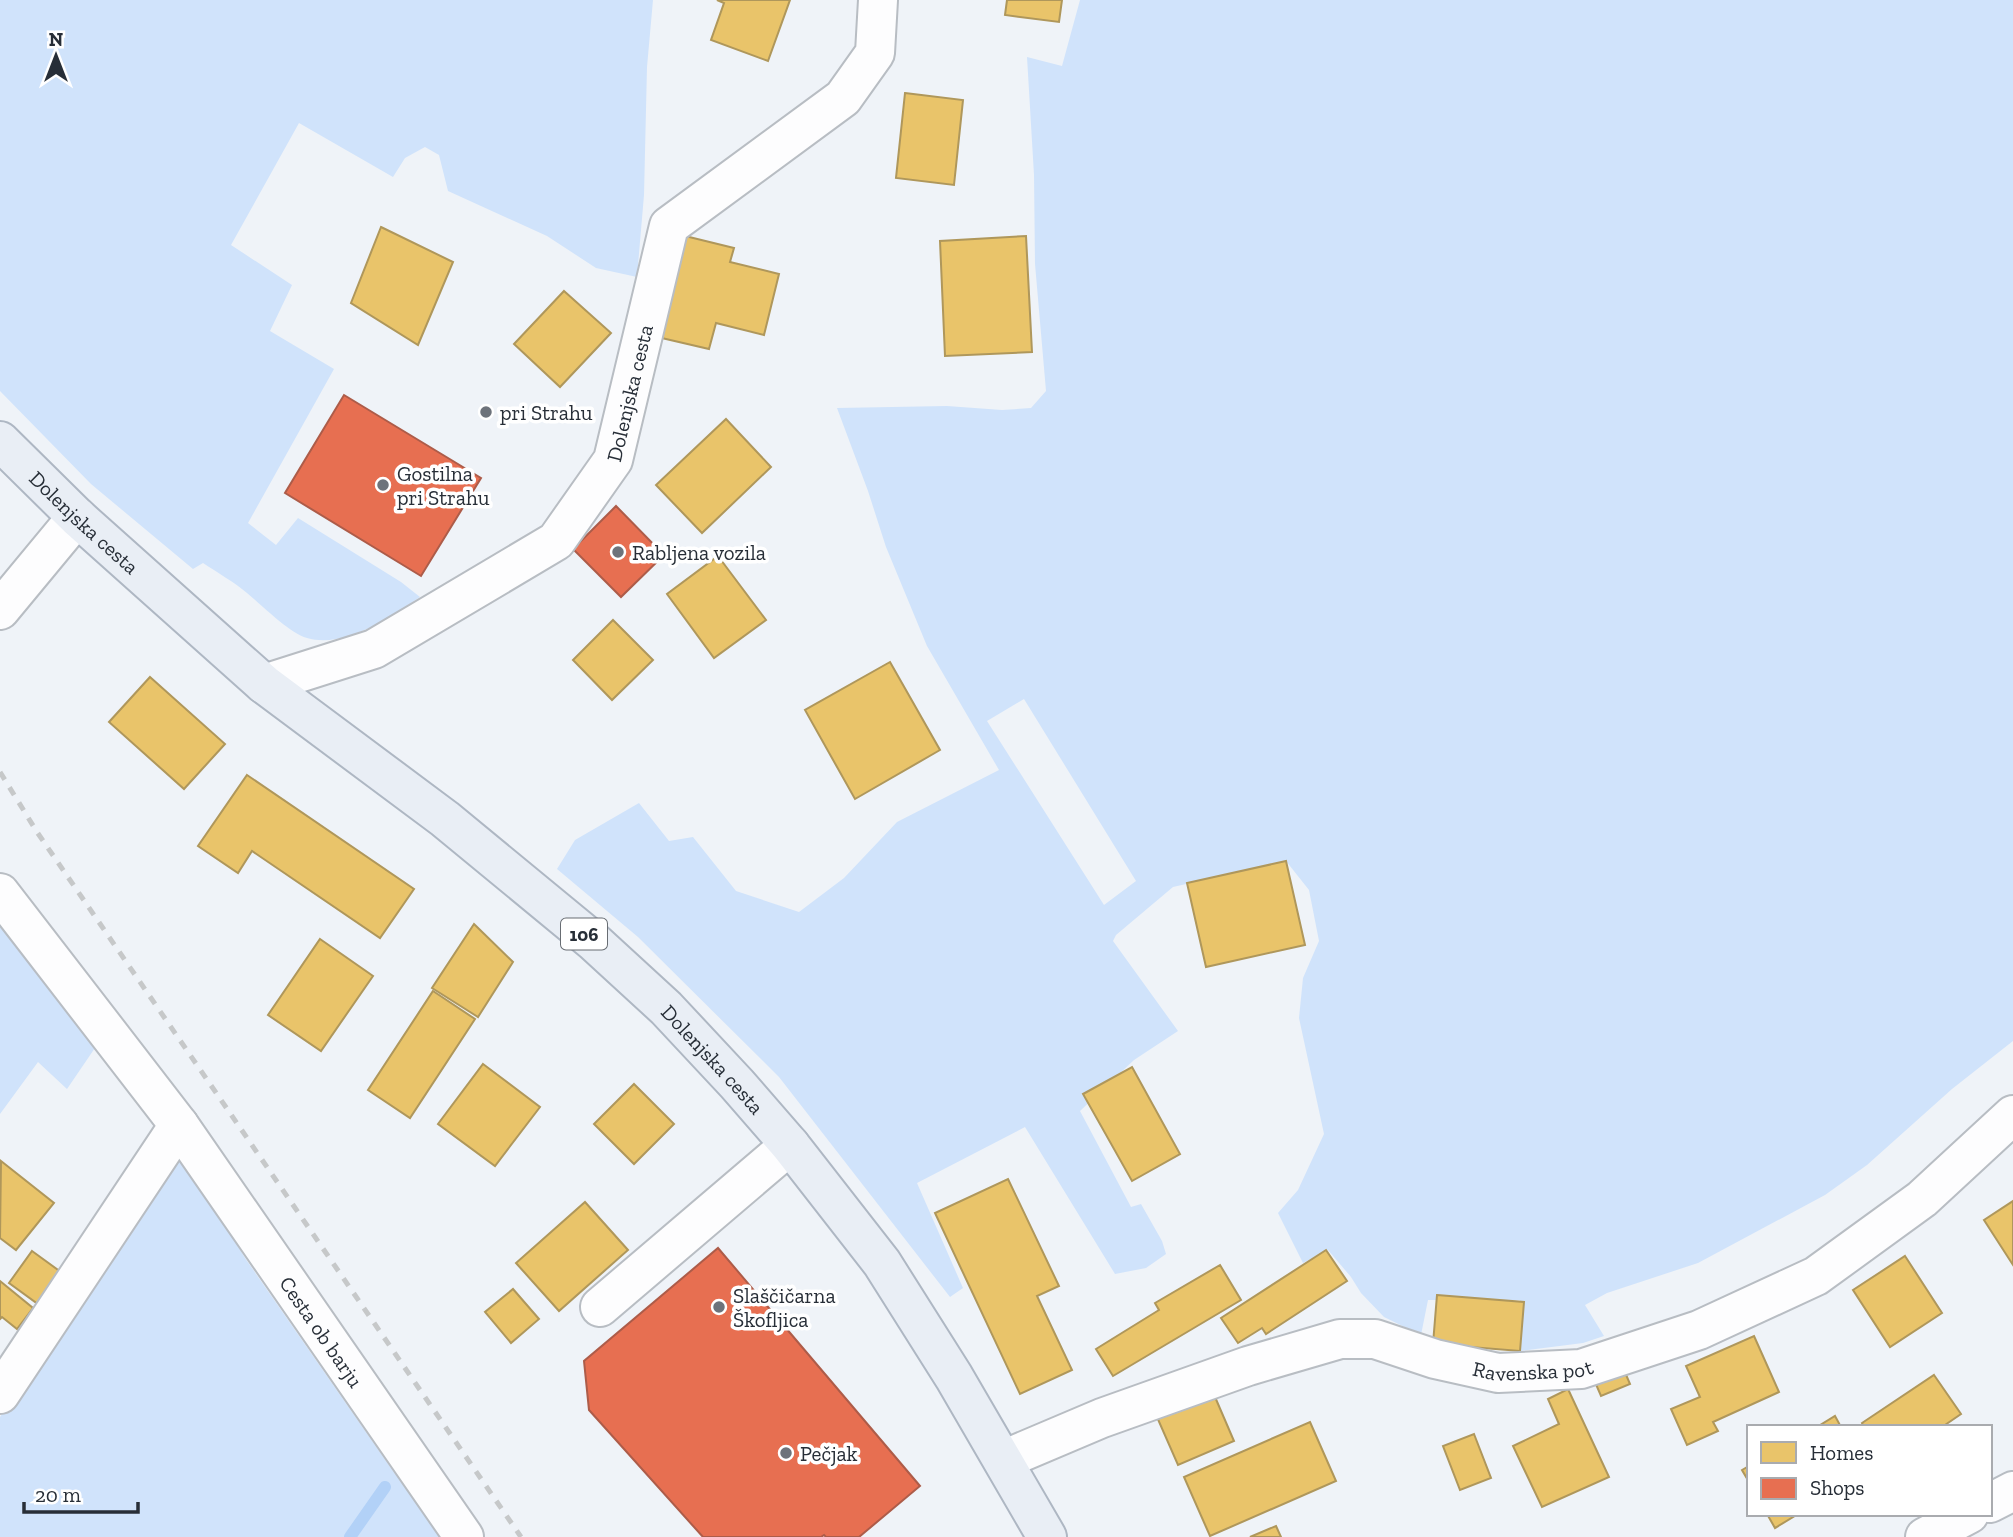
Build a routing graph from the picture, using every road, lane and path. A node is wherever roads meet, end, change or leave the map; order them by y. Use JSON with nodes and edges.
{"nodes":[{"id":1,"x":878,"y":0,"type":"edge"},
{"id":2,"x":0,"y":441,"type":"edge"},
{"id":3,"x":77,"y":517,"type":"junction"},
{"id":4,"x":3,"y":603,"type":"edge"},
{"id":5,"x":264,"y":684,"type":"junction"},
{"id":6,"x":0,"y":893,"type":"edge"},
{"id":7,"x":2013,"y":1115,"type":"edge"},
{"id":8,"x":179,"y":1125,"type":"junction"},
{"id":9,"x":790,"y":1145,"type":"junction"},
{"id":10,"x":600,"y":1307,"type":"dead end"},
{"id":11,"x":0,"y":1394,"type":"edge"},
{"id":12,"x":1003,"y":1460,"type":"junction"},
{"id":13,"x":2013,"y":1492,"type":"edge"},
{"id":14,"x":1992,"y":1502,"type":"edge"},
{"id":15,"x":1965,"y":1516,"type":"edge"},
{"id":16,"x":464,"y":1537,"type":"edge"},
{"id":17,"x":1047,"y":1537,"type":"edge"},
{"id":18,"x":1925,"y":1537,"type":"edge"}],
"edges":[{"from":1,"to":5,"type":"street","name":"Dolenjska cesta"},
{"from":2,"to":3,"type":"main road","name":"Dolenjska cesta","number":"106"},
{"from":3,"to":4,"type":"street"},
{"from":3,"to":5,"type":"main road","name":"Dolenjska cesta","number":"106"},
{"from":5,"to":9,"type":"main road","name":"Dolenjska cesta","number":"106"},
{"from":6,"to":8,"type":"street","name":"Cesta ob barju"},
{"from":7,"to":12,"type":"street","name":"Ravenska pot"},
{"from":8,"to":11,"type":"street"},
{"from":8,"to":16,"type":"street","name":"Cesta ob barju"},
{"from":9,"to":10,"type":"street"},
{"from":9,"to":12,"type":"main road","name":"Dolenjska cesta","number":"106"},
{"from":12,"to":17,"type":"main road","name":"Dolenjska cesta","number":"106"},
{"from":13,"to":14,"type":"street"},
{"from":15,"to":18,"type":"street"}]}
